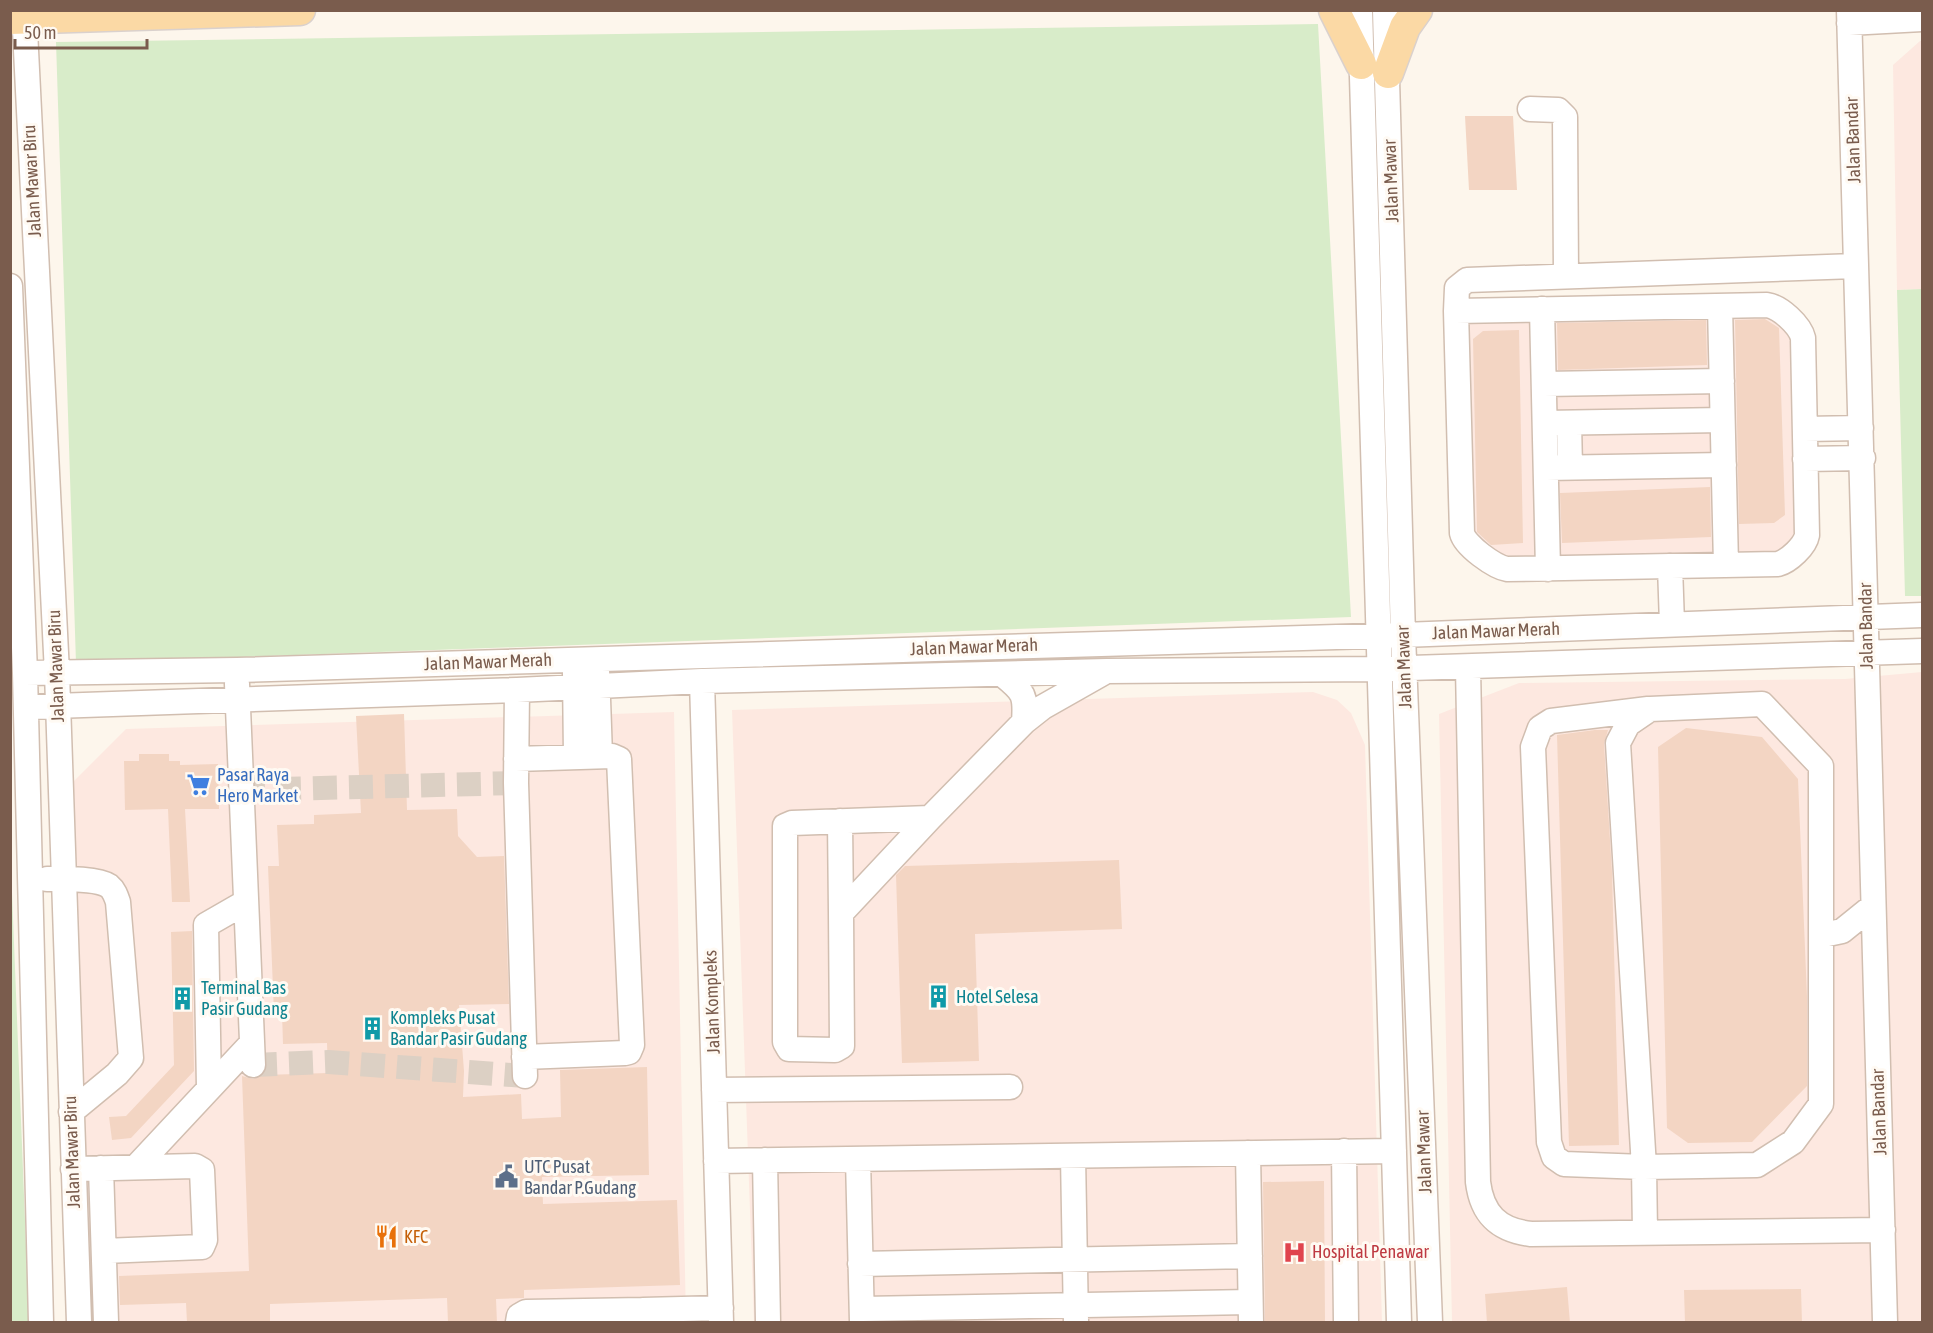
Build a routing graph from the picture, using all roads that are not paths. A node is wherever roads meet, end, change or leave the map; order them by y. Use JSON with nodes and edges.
{"nodes":[{"id":1,"x":300,"y":10,"type":"edge"},
{"id":2,"x":1334,"y":10,"type":"edge"},
{"id":3,"x":1360,"y":10,"type":"edge"},
{"id":4,"x":1385,"y":10,"type":"edge"},
{"id":5,"x":1418,"y":10,"type":"edge"},
{"id":6,"x":20,"y":16,"type":"edge"},
{"id":7,"x":1849,"y":16,"type":"edge"},
{"id":8,"x":1923,"y":19,"type":"edge"},
{"id":9,"x":1374,"y":68,"type":"junction"},
{"id":10,"x":1530,"y":109,"type":"dead end"},
{"id":11,"x":1855,"y":266,"type":"junction"},
{"id":12,"x":1566,"y":276,"type":"junction"},
{"id":13,"x":10,"y":286,"type":"edge"},
{"id":14,"x":1720,"y":306,"type":"junction"},
{"id":15,"x":1542,"y":309,"type":"junction"},
{"id":16,"x":1456,"y":311,"type":"junction"},
{"id":17,"x":1722,"y":381,"type":"junction"},
{"id":18,"x":1544,"y":384,"type":"junction"},
{"id":19,"x":1714,"y":420,"type":"junction"},
{"id":20,"x":1557,"y":423,"type":"junction"},
{"id":21,"x":1861,"y":428,"type":"junction"},
{"id":22,"x":1805,"y":429,"type":"junction"},
{"id":23,"x":1863,"y":458,"type":"junction"},
{"id":24,"x":1806,"y":459,"type":"junction"},
{"id":25,"x":1715,"y":465,"type":"junction"},
{"id":26,"x":1570,"y":467,"type":"junction"},
{"id":27,"x":1546,"y":468,"type":"junction"},
{"id":28,"x":1726,"y":565,"type":"junction"},
{"id":29,"x":1670,"y":566,"type":"junction"},
{"id":30,"x":1548,"y":569,"type":"junction"},
{"id":31,"x":1923,"y":615,"type":"edge"},
{"id":32,"x":1866,"y":616,"type":"junction"},
{"id":33,"x":1672,"y":624,"type":"junction"},
{"id":34,"x":1391,"y":635,"type":"junction"},
{"id":35,"x":1923,"y":651,"type":"edge"},
{"id":36,"x":1867,"y":652,"type":"junction"},
{"id":37,"x":585,"y":659,"type":"junction"},
{"id":38,"x":1468,"y":667,"type":"junction"},
{"id":39,"x":1404,"y":668,"type":"junction"},
{"id":40,"x":1380,"y":669,"type":"junction"},
{"id":41,"x":237,"y":670,"type":"junction"},
{"id":42,"x":1107,"y":671,"type":"junction"},
{"id":43,"x":25,"y":673,"type":"junction"},
{"id":44,"x":57,"y":673,"type":"junction"},
{"id":45,"x":1003,"y":675,"type":"junction"},
{"id":46,"x":702,"y":681,"type":"junction"},
{"id":47,"x":586,"y":687,"type":"junction"},
{"id":48,"x":517,"y":690,"type":"junction"},
{"id":49,"x":238,"y":700,"type":"junction"},
{"id":50,"x":58,"y":706,"type":"junction"},
{"id":51,"x":26,"y":707,"type":"junction"},
{"id":52,"x":1650,"y":709,"type":"junction"},
{"id":53,"x":1024,"y":722,"type":"junction"},
{"id":54,"x":600,"y":756,"type":"junction"},
{"id":55,"x":576,"y":757,"type":"junction"},
{"id":56,"x":516,"y":759,"type":"junction"},
{"id":57,"x":930,"y":818,"type":"junction"},
{"id":58,"x":840,"y":821,"type":"junction"},
{"id":59,"x":62,"y":879,"type":"junction"},
{"id":60,"x":30,"y":880,"type":"junction"},
{"id":61,"x":246,"y":902,"type":"junction"},
{"id":62,"x":1873,"y":906,"type":"junction"},
{"id":63,"x":841,"y":913,"type":"junction"},
{"id":64,"x":1832,"y":933,"type":"junction"},
{"id":65,"x":1874,"y":945,"type":"junction"},
{"id":66,"x":1010,"y":1087,"type":"dead end"},
{"id":67,"x":209,"y":1088,"type":"junction"},
{"id":68,"x":714,"y":1090,"type":"junction"},
{"id":69,"x":71,"y":1112,"type":"junction"},
{"id":70,"x":1394,"y":1150,"type":"junction"},
{"id":71,"x":1344,"y":1151,"type":"junction"},
{"id":72,"x":1248,"y":1153,"type":"junction"},
{"id":73,"x":1073,"y":1156,"type":"junction"},
{"id":74,"x":858,"y":1159,"type":"junction"},
{"id":75,"x":765,"y":1160,"type":"junction"},
{"id":76,"x":716,"y":1161,"type":"junction"},
{"id":77,"x":136,"y":1167,"type":"junction"},
{"id":78,"x":1644,"y":1167,"type":"junction"},
{"id":79,"x":101,"y":1168,"type":"junction"},
{"id":80,"x":73,"y":1169,"type":"junction"},
{"id":81,"x":1883,"y":1230,"type":"junction"},
{"id":82,"x":1645,"y":1233,"type":"junction"},
{"id":83,"x":104,"y":1251,"type":"junction"},
{"id":84,"x":1250,"y":1256,"type":"junction"},
{"id":85,"x":1075,"y":1259,"type":"junction"},
{"id":86,"x":860,"y":1264,"type":"junction"},
{"id":87,"x":1251,"y":1312,"type":"edge"},
{"id":88,"x":1076,"y":1314,"type":"edge"},
{"id":89,"x":721,"y":1315,"type":"edge"},
{"id":90,"x":643,"y":1316,"type":"edge"},
{"id":91,"x":862,"y":1316,"type":"edge"},
{"id":92,"x":41,"y":1323,"type":"edge"},
{"id":93,"x":79,"y":1323,"type":"edge"},
{"id":94,"x":106,"y":1323,"type":"edge"},
{"id":95,"x":518,"y":1323,"type":"edge"},
{"id":96,"x":768,"y":1323,"type":"edge"},
{"id":97,"x":1347,"y":1323,"type":"edge"},
{"id":98,"x":1400,"y":1323,"type":"edge"},
{"id":99,"x":1430,"y":1323,"type":"edge"},
{"id":100,"x":1885,"y":1323,"type":"edge"}],
"edges":[{"from":1,"to":6,"type":"main road"},
{"from":2,"to":9,"type":"main road"},
{"from":3,"to":9,"type":"street","name":"Jalan Mawar"},
{"from":4,"to":9,"type":"street","name":"Jalan Mawar"},
{"from":5,"to":9,"type":"main road"},
{"from":6,"to":44,"type":"street","name":"Jalan Mawar Biru"},
{"from":7,"to":8,"type":"street","name":"Jalan Bandar"},
{"from":7,"to":11,"type":"street","name":"Jalan Bandar"},
{"from":9,"to":34,"type":"street","name":"Jalan Mawar"},
{"from":10,"to":12,"type":"street"},
{"from":11,"to":12,"type":"street"},
{"from":11,"to":21,"type":"street","name":"Jalan Bandar"},
{"from":12,"to":16,"type":"street"},
{"from":13,"to":43,"type":"street","name":"Jalan Mawar Biru"},
{"from":14,"to":15,"type":"street"},
{"from":14,"to":17,"type":"street"},
{"from":14,"to":22,"type":"street"},
{"from":15,"to":16,"type":"street"},
{"from":15,"to":18,"type":"street"},
{"from":16,"to":30,"type":"street"},
{"from":17,"to":18,"type":"street"},
{"from":17,"to":19,"type":"street"},
{"from":18,"to":20,"type":"street"},
{"from":19,"to":20,"type":"street"},
{"from":19,"to":25,"type":"street"},
{"from":20,"to":26,"type":"street"},
{"from":20,"to":27,"type":"street"},
{"from":21,"to":22,"type":"street"},
{"from":21,"to":23,"type":"street","name":"Jalan Bandar"},
{"from":22,"to":24,"type":"street"},
{"from":23,"to":24,"type":"street"},
{"from":23,"to":32,"type":"street","name":"Jalan Bandar"},
{"from":24,"to":28,"type":"street"},
{"from":25,"to":26,"type":"street"},
{"from":25,"to":28,"type":"street"},
{"from":26,"to":27,"type":"street"},
{"from":27,"to":30,"type":"street"},
{"from":28,"to":29,"type":"street"},
{"from":29,"to":30,"type":"street"},
{"from":29,"to":33,"type":"street"},
{"from":31,"to":32,"type":"street","name":"Jalan Mawar Merah"},
{"from":32,"to":33,"type":"street","name":"Jalan Mawar Merah"},
{"from":32,"to":36,"type":"street","name":"Jalan Bandar"},
{"from":33,"to":34,"type":"street","name":"Jalan Mawar Merah"},
{"from":34,"to":37,"type":"street","name":"Jalan Mawar Merah"},
{"from":34,"to":39,"type":"street","name":"Jalan Mawar"},
{"from":34,"to":40,"type":"street","name":"Jalan Mawar"},
{"from":35,"to":36,"type":"street","name":"Jalan Mawar Merah"},
{"from":36,"to":38,"type":"street","name":"Jalan Mawar Merah"},
{"from":36,"to":62,"type":"street","name":"Jalan Bandar"},
{"from":37,"to":41,"type":"street","name":"Jalan Mawar Merah"},
{"from":37,"to":47,"type":"street"},
{"from":38,"to":39,"type":"street","name":"Jalan Mawar Merah"},
{"from":38,"to":82,"type":"street"},
{"from":39,"to":40,"type":"street","name":"Jalan Mawar Merah"},
{"from":39,"to":99,"type":"street","name":"Jalan Mawar"},
{"from":40,"to":42,"type":"street","name":"Jalan Mawar Merah"},
{"from":40,"to":70,"type":"street","name":"Jalan Mawar"},
{"from":41,"to":44,"type":"street","name":"Jalan Mawar Merah"},
{"from":41,"to":49,"type":"street"},
{"from":42,"to":45,"type":"street","name":"Jalan Mawar Merah"},
{"from":42,"to":53,"type":"street"},
{"from":43,"to":44,"type":"street","name":"Jalan Mawar Merah"},
{"from":43,"to":51,"type":"street","name":"Jalan Mawar Biru"},
{"from":44,"to":50,"type":"street","name":"Jalan Mawar Biru"},
{"from":45,"to":46,"type":"street","name":"Jalan Mawar Merah"},
{"from":45,"to":53,"type":"street"},
{"from":46,"to":47,"type":"street","name":"Jalan Mawar Merah"},
{"from":46,"to":68,"type":"street","name":"Jalan Kompleks"},
{"from":47,"to":48,"type":"street","name":"Jalan Mawar Merah"},
{"from":47,"to":54,"type":"street"},
{"from":47,"to":55,"type":"street"},
{"from":48,"to":49,"type":"street","name":"Jalan Mawar Merah"},
{"from":48,"to":56,"type":"street"},
{"from":49,"to":50,"type":"street","name":"Jalan Mawar Merah"},
{"from":49,"to":61,"type":"street"},
{"from":50,"to":51,"type":"street","name":"Jalan Mawar Merah"},
{"from":50,"to":59,"type":"street","name":"Jalan Mawar Biru"},
{"from":51,"to":60,"type":"street","name":"Jalan Mawar Biru"},
{"from":52,"to":64,"type":"street"},
{"from":52,"to":78,"type":"street"},
{"from":52,"to":78,"type":"street"},
{"from":53,"to":57,"type":"street"},
{"from":54,"to":55,"type":"street"},
{"from":54,"to":56,"type":"street"},
{"from":55,"to":56,"type":"street"},
{"from":57,"to":58,"type":"street"},
{"from":57,"to":63,"type":"street"},
{"from":58,"to":63,"type":"street"},
{"from":58,"to":63,"type":"street"},
{"from":59,"to":60,"type":"street"},
{"from":59,"to":69,"type":"street","name":"Jalan Mawar Biru"},
{"from":59,"to":69,"type":"street"},
{"from":60,"to":92,"type":"street","name":"Jalan Mawar Biru"},
{"from":61,"to":67,"type":"street"},
{"from":61,"to":67,"type":"street"},
{"from":62,"to":64,"type":"street"},
{"from":62,"to":65,"type":"street","name":"Jalan Bandar"},
{"from":64,"to":65,"type":"street"},
{"from":64,"to":78,"type":"street"},
{"from":65,"to":81,"type":"street","name":"Jalan Bandar"},
{"from":66,"to":68,"type":"street"},
{"from":67,"to":77,"type":"street"},
{"from":68,"to":76,"type":"street","name":"Jalan Kompleks"},
{"from":69,"to":80,"type":"street","name":"Jalan Mawar Biru"},
{"from":70,"to":71,"type":"street"},
{"from":70,"to":98,"type":"street","name":"Jalan Mawar"},
{"from":71,"to":72,"type":"street"},
{"from":71,"to":97,"type":"street"},
{"from":72,"to":73,"type":"street"},
{"from":72,"to":84,"type":"street"},
{"from":73,"to":74,"type":"street"},
{"from":73,"to":85,"type":"street"},
{"from":74,"to":75,"type":"street"},
{"from":74,"to":86,"type":"street"},
{"from":75,"to":76,"type":"street"},
{"from":75,"to":96,"type":"street"},
{"from":76,"to":89,"type":"street","name":"Jalan Kompleks"},
{"from":77,"to":79,"type":"street"},
{"from":77,"to":83,"type":"street"},
{"from":78,"to":82,"type":"street"},
{"from":79,"to":80,"type":"street"},
{"from":79,"to":83,"type":"street"},
{"from":80,"to":93,"type":"street","name":"Jalan Mawar Biru"},
{"from":81,"to":82,"type":"street"},
{"from":81,"to":100,"type":"street","name":"Jalan Bandar"},
{"from":83,"to":94,"type":"street"},
{"from":84,"to":85,"type":"street"},
{"from":84,"to":87,"type":"street"},
{"from":85,"to":86,"type":"street"},
{"from":85,"to":88,"type":"street"},
{"from":86,"to":91,"type":"street"},
{"from":87,"to":88,"type":"street"},
{"from":88,"to":91,"type":"street"},
{"from":89,"to":90,"type":"street"},
{"from":90,"to":95,"type":"street"}]}
